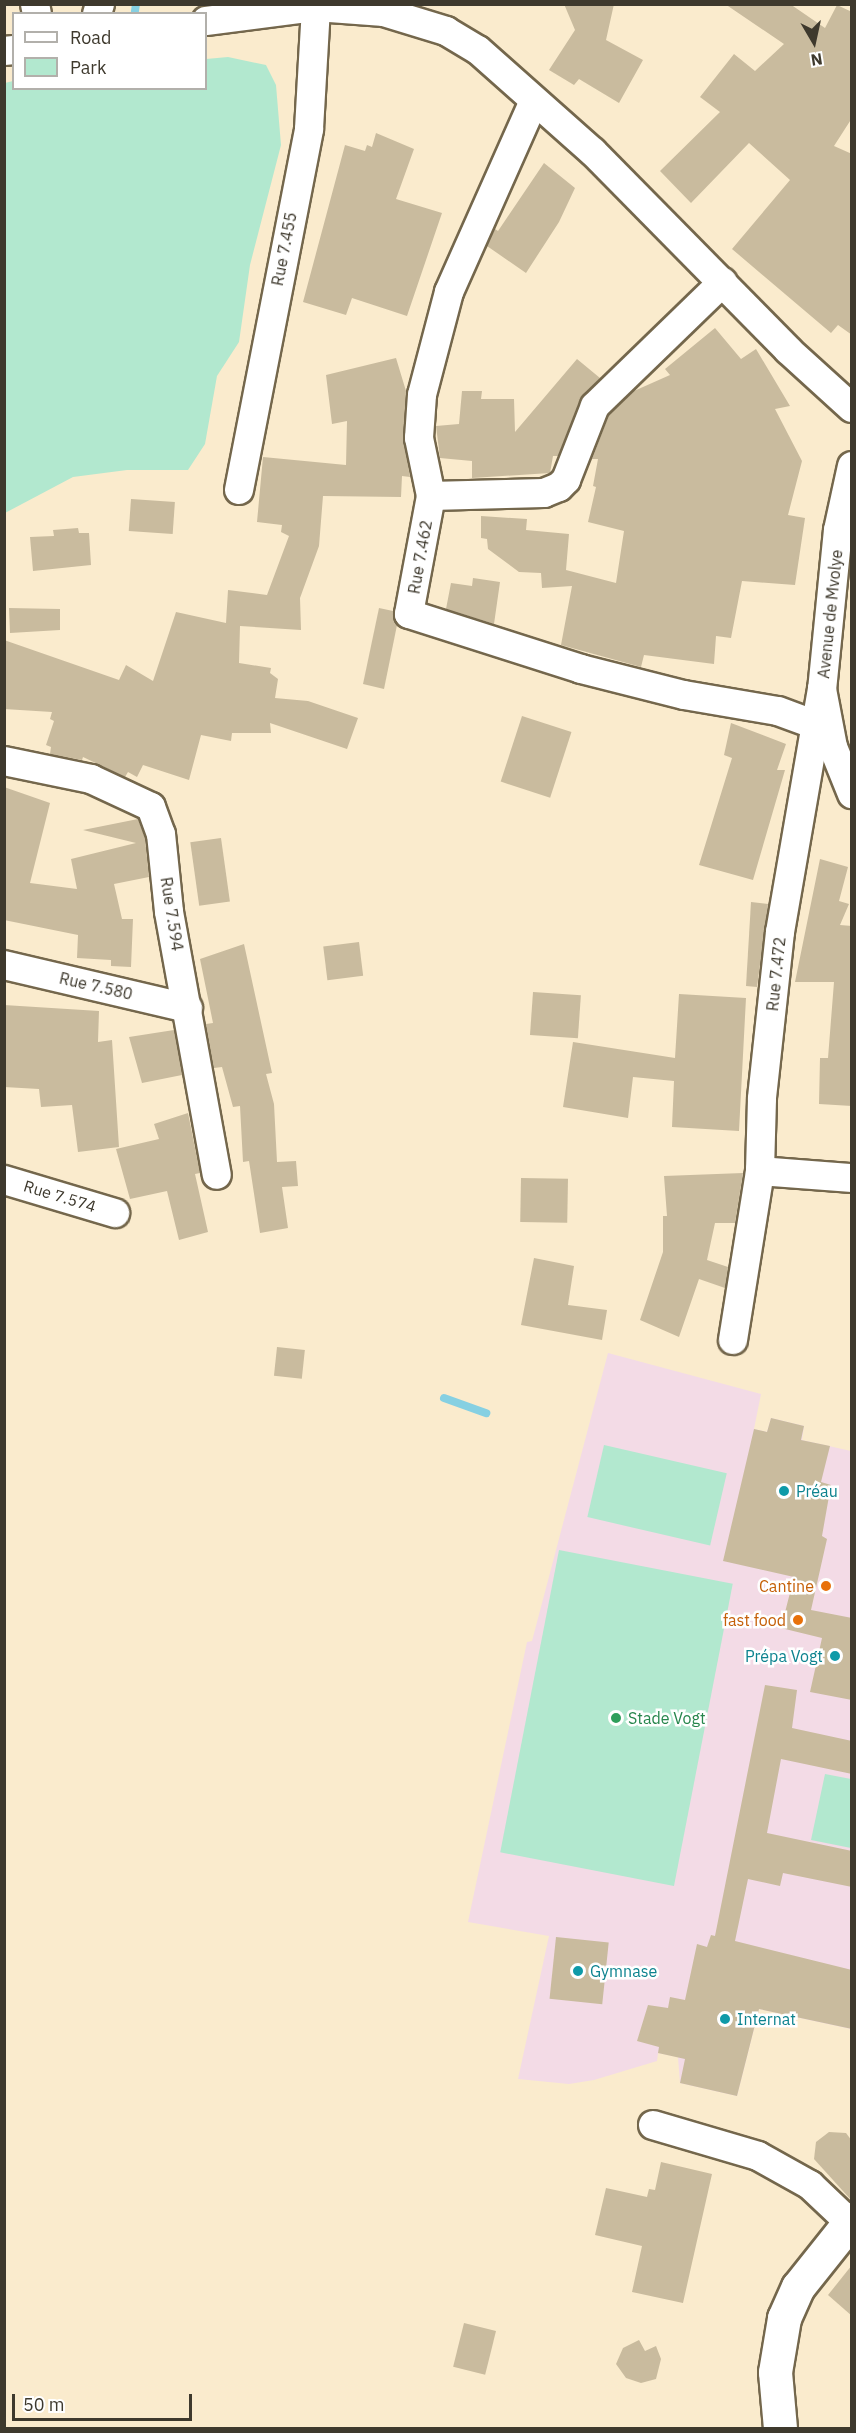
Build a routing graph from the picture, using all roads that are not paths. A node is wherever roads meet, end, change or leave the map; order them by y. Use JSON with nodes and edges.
{"nodes":[{"id":1,"x":316,"y":7,"type":"junction"},
{"id":2,"x":385,"y":8,"type":"edge"},
{"id":3,"x":207,"y":21,"type":"edge"},
{"id":4,"x":534,"y":101,"type":"junction"},
{"id":5,"x":723,"y":282,"type":"junction"},
{"id":6,"x":852,"y":408,"type":"edge"},
{"id":7,"x":852,"y":466,"type":"edge"},
{"id":8,"x":239,"y":490,"type":"dead end"},
{"id":9,"x":431,"y":496,"type":"junction"},
{"id":10,"x":822,"y":688,"type":"junction"},
{"id":11,"x":816,"y":725,"type":"junction"},
{"id":12,"x":4,"y":761,"type":"edge"},
{"id":13,"x":852,"y":794,"type":"edge"},
{"id":14,"x":4,"y":965,"type":"edge"},
{"id":15,"x":188,"y":1008,"type":"junction"},
{"id":16,"x":760,"y":1171,"type":"junction"},
{"id":17,"x":218,"y":1174,"type":"dead end"},
{"id":18,"x":852,"y":1178,"type":"edge"},
{"id":19,"x":4,"y":1180,"type":"edge"},
{"id":20,"x":115,"y":1214,"type":"dead end"},
{"id":21,"x":733,"y":1340,"type":"dead end"},
{"id":22,"x":653,"y":2125,"type":"dead end"},
{"id":23,"x":850,"y":2221,"type":"edge"},
{"id":24,"x":780,"y":2428,"type":"edge"}],
"edges":[{"from":1,"to":2,"type":"street"},
{"from":1,"to":3,"type":"street"},
{"from":1,"to":8,"type":"street","name":"Rue 7.455"},
{"from":2,"to":4,"type":"street"},
{"from":4,"to":5,"type":"street"},
{"from":4,"to":9,"type":"street","name":"Rue 7.462"},
{"from":5,"to":6,"type":"street"},
{"from":5,"to":9,"type":"street"},
{"from":7,"to":10,"type":"street","name":"Avenue de Mvolye"},
{"from":9,"to":11,"type":"street","name":"Rue 7.462"},
{"from":10,"to":11,"type":"street","name":"Rue 7.472"},
{"from":10,"to":13,"type":"street","name":"Avenue de Mvolye"},
{"from":11,"to":16,"type":"street","name":"Rue 7.472"},
{"from":12,"to":15,"type":"street","name":"Rue 7.594"},
{"from":14,"to":15,"type":"street","name":"Rue 7.580"},
{"from":15,"to":17,"type":"street","name":"Rue 7.594"},
{"from":16,"to":18,"type":"street"},
{"from":16,"to":21,"type":"street","name":"Rue 7.472"},
{"from":19,"to":20,"type":"street","name":"Rue 7.574"},
{"from":22,"to":23,"type":"street"},
{"from":23,"to":24,"type":"main road"}]}
